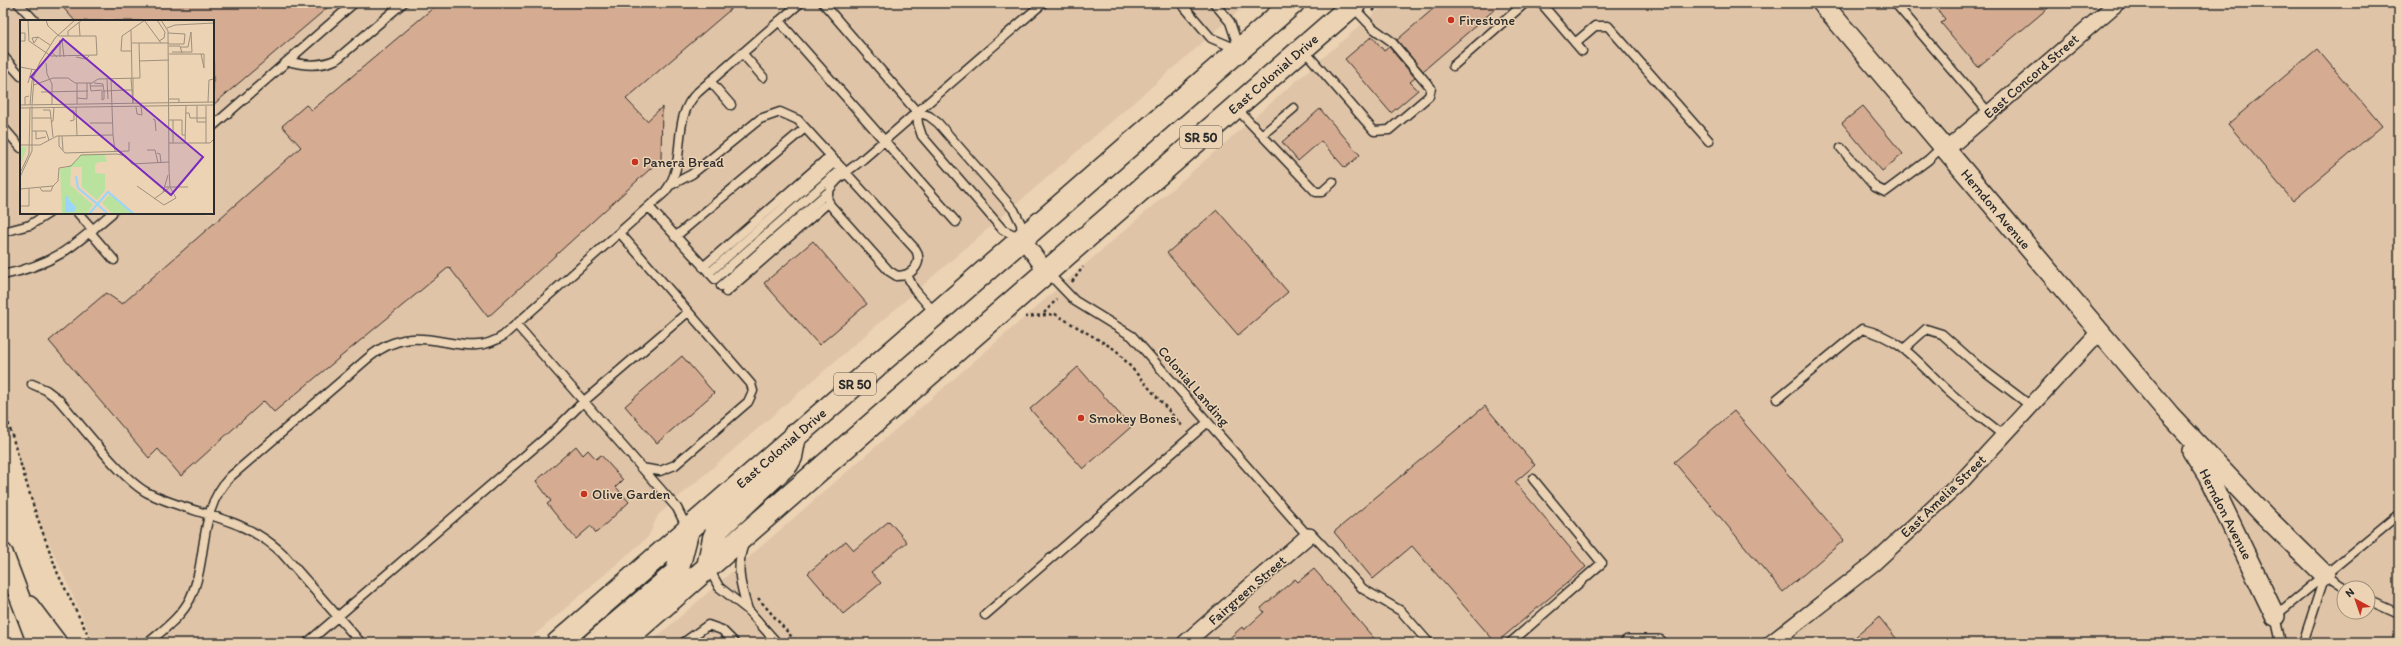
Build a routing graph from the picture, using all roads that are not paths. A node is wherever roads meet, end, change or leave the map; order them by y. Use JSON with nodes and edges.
{"nodes":[{"id":1,"x":6,"y":3,"type":"edge"},
{"id":2,"x":18,"y":3,"type":"edge"},
{"id":3,"x":354,"y":3,"type":"edge"},
{"id":4,"x":403,"y":3,"type":"edge"},
{"id":5,"x":800,"y":3,"type":"edge"},
{"id":6,"x":823,"y":3,"type":"edge"},
{"id":7,"x":1043,"y":3,"type":"edge"},
{"id":8,"x":1181,"y":3,"type":"edge"},
{"id":9,"x":1214,"y":3,"type":"edge"},
{"id":10,"x":1293,"y":3,"type":"edge"},
{"id":11,"x":1525,"y":3,"type":"edge"},
{"id":12,"x":1541,"y":3,"type":"edge"},
{"id":13,"x":1822,"y":3,"type":"edge"},
{"id":14,"x":1895,"y":3,"type":"edge"},
{"id":15,"x":1354,"y":4,"type":"edge"},
{"id":16,"x":3,"y":5,"type":"edge"},
{"id":17,"x":2108,"y":6,"type":"edge"},
{"id":18,"x":34,"y":20,"type":"edge"},
{"id":19,"x":779,"y":21,"type":"junction"},
{"id":20,"x":1575,"y":43,"type":"junction"},
{"id":21,"x":1303,"y":48,"type":"junction"},
{"id":22,"x":1239,"y":50,"type":"junction"},
{"id":23,"x":1582,"y":51,"type":"dead end"},
{"id":24,"x":742,"y":53,"type":"junction"},
{"id":25,"x":3,"y":56,"type":"edge"},
{"id":26,"x":288,"y":61,"type":"junction"},
{"id":27,"x":1453,"y":66,"type":"dead end"},
{"id":28,"x":20,"y":75,"type":"edge"},
{"id":29,"x":764,"y":77,"type":"dead end"},
{"id":30,"x":710,"y":81,"type":"junction"},
{"id":31,"x":731,"y":105,"type":"dead end"},
{"id":32,"x":1235,"y":107,"type":"junction"},
{"id":33,"x":1294,"y":108,"type":"dead end"},
{"id":34,"x":917,"y":112,"type":"junction"},
{"id":35,"x":1989,"y":113,"type":"junction"},
{"id":36,"x":214,"y":125,"type":"edge"},
{"id":37,"x":3,"y":127,"type":"edge"},
{"id":38,"x":805,"y":128,"type":"junction"},
{"id":39,"x":1262,"y":135,"type":"junction"},
{"id":40,"x":884,"y":140,"type":"junction"},
{"id":41,"x":1709,"y":141,"type":"dead end"},
{"id":42,"x":20,"y":147,"type":"edge"},
{"id":43,"x":1841,"y":148,"type":"dead end"},
{"id":44,"x":1944,"y":148,"type":"junction"},
{"id":45,"x":833,"y":158,"type":"junction"},
{"id":46,"x":845,"y":170,"type":"junction"},
{"id":47,"x":1333,"y":182,"type":"dead end"},
{"id":48,"x":671,"y":185,"type":"junction"},
{"id":49,"x":828,"y":198,"type":"junction"},
{"id":50,"x":649,"y":207,"type":"junction"},
{"id":51,"x":47,"y":214,"type":"edge"},
{"id":52,"x":79,"y":214,"type":"edge"},
{"id":53,"x":111,"y":214,"type":"edge"},
{"id":54,"x":956,"y":222,"type":"dead end"},
{"id":55,"x":91,"y":231,"type":"junction"},
{"id":56,"x":3,"y":232,"type":"edge"},
{"id":57,"x":620,"y":233,"type":"junction"},
{"id":58,"x":675,"y":237,"type":"junction"},
{"id":59,"x":1022,"y":238,"type":"junction"},
{"id":60,"x":114,"y":260,"type":"dead end"},
{"id":61,"x":706,"y":270,"type":"junction"},
{"id":62,"x":1046,"y":271,"type":"junction"},
{"id":63,"x":3,"y":275,"type":"edge"},
{"id":64,"x":907,"y":275,"type":"junction"},
{"id":65,"x":723,"y":289,"type":"dead end"},
{"id":66,"x":688,"y":312,"type":"junction"},
{"id":67,"x":935,"y":314,"type":"junction"},
{"id":68,"x":516,"y":324,"type":"junction"},
{"id":69,"x":2100,"y":332,"type":"junction"},
{"id":70,"x":1905,"y":348,"type":"junction"},
{"id":71,"x":32,"y":384,"type":"dead end"},
{"id":72,"x":1777,"y":399,"type":"dead end"},
{"id":73,"x":583,"y":402,"type":"junction"},
{"id":74,"x":2031,"y":406,"type":"junction"},
{"id":75,"x":2170,"y":415,"type":"junction"},
{"id":76,"x":1208,"y":422,"type":"junction"},
{"id":77,"x":795,"y":435,"type":"junction"},
{"id":78,"x":2004,"y":436,"type":"junction"},
{"id":79,"x":641,"y":468,"type":"junction"},
{"id":80,"x":1533,"y":478,"type":"dead end"},
{"id":81,"x":208,"y":514,"type":"junction"},
{"id":82,"x":2399,"y":514,"type":"edge"},
{"id":83,"x":688,"y":529,"type":"junction"},
{"id":84,"x":749,"y":531,"type":"junction"},
{"id":85,"x":1310,"y":534,"type":"junction"},
{"id":86,"x":3,"y":553,"type":"edge"},
{"id":87,"x":708,"y":567,"type":"junction"},
{"id":88,"x":2325,"y":575,"type":"junction"},
{"id":89,"x":2336,"y":582,"type":"edge"},
{"id":90,"x":17,"y":589,"type":"junction"},
{"id":91,"x":2376,"y":604,"type":"edge"},
{"id":92,"x":748,"y":610,"type":"junction"},
{"id":93,"x":2399,"y":614,"type":"edge"},
{"id":94,"x":985,"y":615,"type":"dead end"},
{"id":95,"x":2275,"y":616,"type":"junction"},
{"id":96,"x":338,"y":617,"type":"junction"},
{"id":97,"x":37,"y":643,"type":"edge"},
{"id":98,"x":57,"y":643,"type":"edge"},
{"id":99,"x":148,"y":643,"type":"edge"},
{"id":100,"x":307,"y":643,"type":"edge"},
{"id":101,"x":361,"y":643,"type":"edge"},
{"id":102,"x":558,"y":643,"type":"edge"},
{"id":103,"x":594,"y":643,"type":"edge"},
{"id":104,"x":621,"y":643,"type":"edge"},
{"id":105,"x":683,"y":643,"type":"edge"},
{"id":106,"x":735,"y":643,"type":"edge"},
{"id":107,"x":777,"y":643,"type":"edge"},
{"id":108,"x":1184,"y":643,"type":"edge"},
{"id":109,"x":1430,"y":643,"type":"edge"},
{"id":110,"x":1510,"y":643,"type":"edge"},
{"id":111,"x":1628,"y":643,"type":"edge"},
{"id":112,"x":1659,"y":643,"type":"edge"},
{"id":113,"x":1771,"y":643,"type":"edge"},
{"id":114,"x":2281,"y":643,"type":"edge"},
{"id":115,"x":2303,"y":643,"type":"edge"}],
"edges":[{"from":1,"to":16,"type":"lane"},
{"from":2,"to":18,"type":"lane"},
{"from":3,"to":26,"type":"lane"},
{"from":4,"to":26,"type":"lane"},
{"from":5,"to":19,"type":"lane"},
{"from":6,"to":34,"type":"lane"},
{"from":7,"to":34,"type":"lane"},
{"from":8,"to":22,"type":"lane"},
{"from":9,"to":22,"type":"lane"},
{"from":10,"to":22,"type":"highway","name":"East Colonial Drive","number":"SR 50"},
{"from":11,"to":27,"type":"lane"},
{"from":12,"to":20,"type":"lane"},
{"from":13,"to":44,"type":"street","name":"Herndon Avenue"},
{"from":14,"to":35,"type":"lane"},
{"from":15,"to":21,"type":"highway","name":"East Colonial Drive","number":"SR 50"},
{"from":15,"to":21,"type":"lane"},
{"from":17,"to":35,"type":"street","name":"East Concord Street"},
{"from":19,"to":24,"type":"lane"},
{"from":19,"to":40,"type":"lane"},
{"from":20,"to":23,"type":"lane"},
{"from":20,"to":41,"type":"lane"},
{"from":21,"to":32,"type":"highway","name":"East Colonial Drive","number":"SR 50"},
{"from":22,"to":59,"type":"highway","name":"East Colonial Drive","number":"SR 50"},
{"from":24,"to":29,"type":"lane"},
{"from":24,"to":30,"type":"lane"},
{"from":25,"to":28,"type":"lane"},
{"from":26,"to":36,"type":"lane"},
{"from":30,"to":31,"type":"lane"},
{"from":30,"to":48,"type":"lane"},
{"from":32,"to":39,"type":"lane"},
{"from":32,"to":62,"type":"highway","name":"East Colonial Drive","number":"SR 50"},
{"from":33,"to":39,"type":"lane"},
{"from":34,"to":40,"type":"lane"},
{"from":34,"to":59,"type":"lane"},
{"from":34,"to":59,"type":"lane"},
{"from":35,"to":44,"type":"street","name":"East Concord Street"},
{"from":37,"to":42,"type":"lane"},
{"from":38,"to":45,"type":"lane"},
{"from":38,"to":48,"type":"lane"},
{"from":38,"to":58,"type":"lane"},
{"from":39,"to":47,"type":"lane"},
{"from":40,"to":46,"type":"lane"},
{"from":40,"to":54,"type":"lane"},
{"from":43,"to":44,"type":"lane"},
{"from":44,"to":69,"type":"street","name":"Herndon Avenue"},
{"from":45,"to":46,"type":"lane"},
{"from":45,"to":61,"type":"lane"},
{"from":46,"to":49,"type":"lane"},
{"from":46,"to":61,"type":"lane"},
{"from":46,"to":64,"type":"lane"},
{"from":48,"to":50,"type":"lane"},
{"from":49,"to":64,"type":"lane"},
{"from":49,"to":65,"type":"lane"},
{"from":50,"to":57,"type":"lane"},
{"from":50,"to":58,"type":"lane"},
{"from":51,"to":56,"type":"lane"},
{"from":52,"to":55,"type":"lane"},
{"from":53,"to":55,"type":"lane"},
{"from":55,"to":60,"type":"lane"},
{"from":55,"to":63,"type":"lane"},
{"from":57,"to":66,"type":"lane"},
{"from":57,"to":68,"type":"lane"},
{"from":58,"to":61,"type":"lane"},
{"from":59,"to":62,"type":"street"},
{"from":59,"to":67,"type":"highway","name":"East Colonial Drive","number":"SR 50"},
{"from":62,"to":76,"type":"lane","name":"Colonial Landing"},
{"from":62,"to":84,"type":"highway","name":"East Colonial Drive","number":"SR 50"},
{"from":64,"to":67,"type":"lane"},
{"from":66,"to":73,"type":"lane"},
{"from":66,"to":79,"type":"lane"},
{"from":67,"to":77,"type":"highway","name":"East Colonial Drive","number":"SR 50"},
{"from":68,"to":73,"type":"lane"},
{"from":68,"to":81,"type":"lane"},
{"from":69,"to":74,"type":"street","name":"East Amelia Street"},
{"from":69,"to":75,"type":"street","name":"Herndon Avenue"},
{"from":70,"to":72,"type":"lane"},
{"from":70,"to":74,"type":"lane"},
{"from":70,"to":78,"type":"lane"},
{"from":71,"to":81,"type":"lane"},
{"from":73,"to":79,"type":"lane"},
{"from":73,"to":96,"type":"lane"},
{"from":74,"to":78,"type":"street","name":"East Amelia Street"},
{"from":75,"to":88,"type":"street","name":"Herndon Avenue"},
{"from":75,"to":95,"type":"street","name":"Herndon Avenue"},
{"from":76,"to":85,"type":"lane","name":"Colonial Landing"},
{"from":76,"to":94,"type":"lane"},
{"from":77,"to":83,"type":"highway","name":"East Colonial Drive","number":"SR 50"},
{"from":77,"to":87,"type":"highway"},
{"from":78,"to":113,"type":"street","name":"East Amelia Street"},
{"from":79,"to":83,"type":"lane"},
{"from":80,"to":110,"type":"lane"},
{"from":81,"to":96,"type":"lane"},
{"from":81,"to":99,"type":"lane"},
{"from":82,"to":88,"type":"lane"},
{"from":83,"to":102,"type":"highway","name":"East Colonial Drive","number":"SR 50"},
{"from":83,"to":103,"type":"highway"},
{"from":84,"to":87,"type":"highway","name":"East Colonial Drive","number":"SR 50"},
{"from":84,"to":92,"type":"lane"},
{"from":85,"to":108,"type":"street","name":"Fairgreen Street"},
{"from":85,"to":109,"type":"lane","name":"Colonial Landing"},
{"from":86,"to":90,"type":"street"},
{"from":87,"to":92,"type":"lane"},
{"from":87,"to":104,"type":"highway","name":"East Colonial Drive","number":"SR 50"},
{"from":88,"to":89,"type":"lane"},
{"from":88,"to":95,"type":"lane"},
{"from":88,"to":115,"type":"lane"},
{"from":90,"to":97,"type":"street"},
{"from":90,"to":98,"type":"street"},
{"from":91,"to":93,"type":"lane"},
{"from":92,"to":107,"type":"lane"},
{"from":95,"to":114,"type":"lane"},
{"from":96,"to":100,"type":"lane"},
{"from":96,"to":101,"type":"lane"},
{"from":105,"to":106,"type":"lane"},
{"from":111,"to":112,"type":"street"}]}
